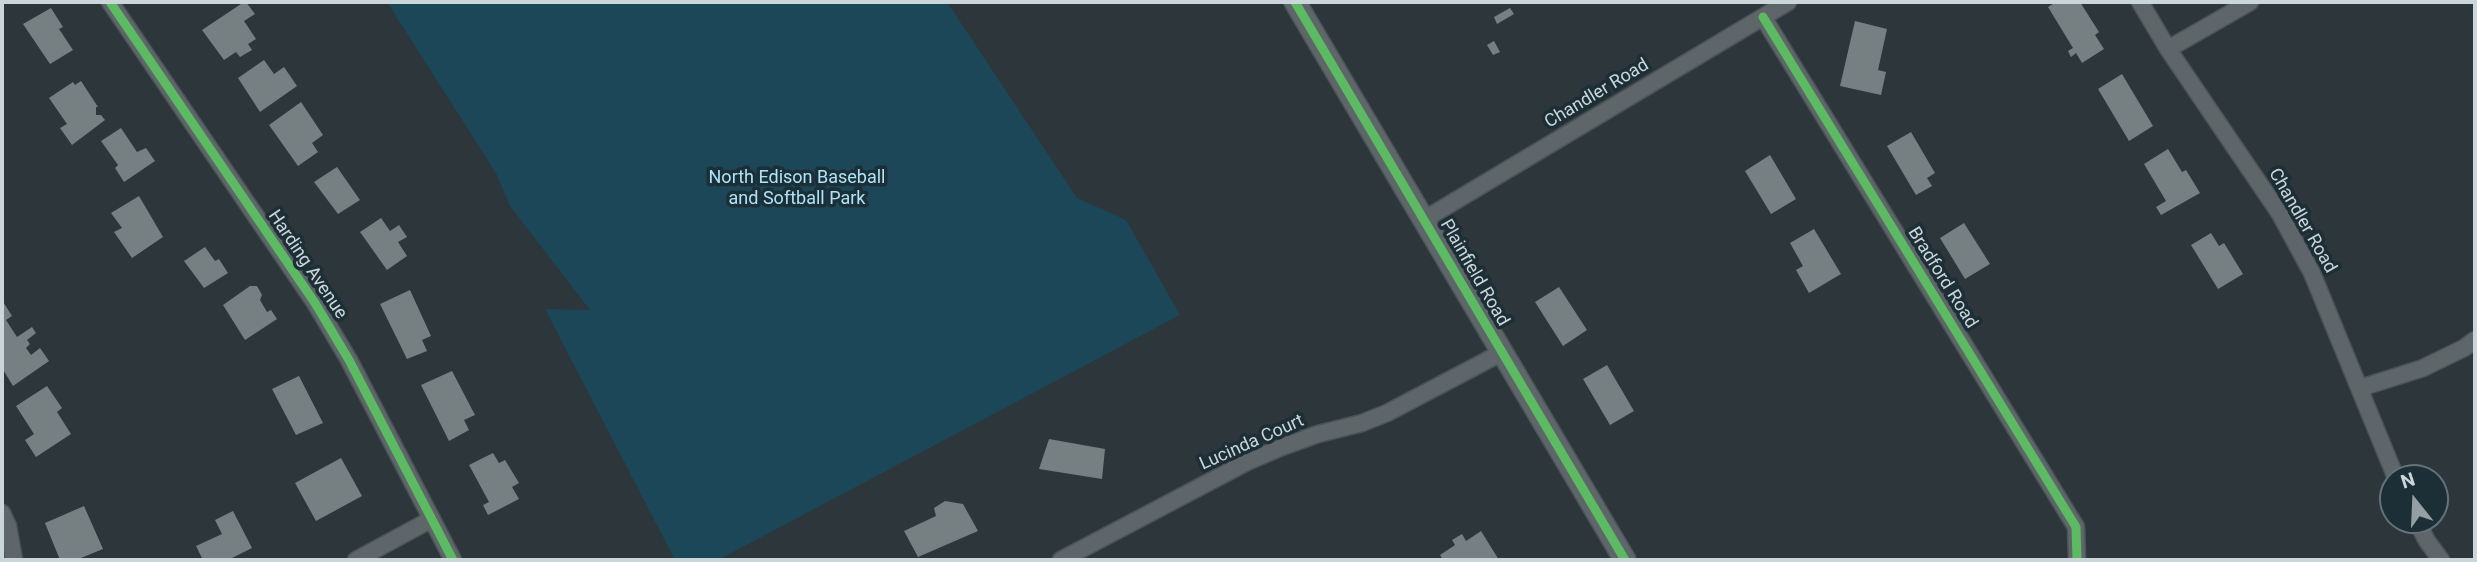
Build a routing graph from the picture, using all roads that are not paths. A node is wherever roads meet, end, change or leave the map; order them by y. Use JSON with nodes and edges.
{"nodes":[{"id":1,"x":110,"y":2,"type":"edge"},
{"id":2,"x":1295,"y":2,"type":"edge"},
{"id":3,"x":1788,"y":2,"type":"edge"},
{"id":4,"x":2140,"y":2,"type":"edge"},
{"id":5,"x":2250,"y":2,"type":"edge"},
{"id":6,"x":1763,"y":17,"type":"junction"},
{"id":7,"x":2168,"y":48,"type":"junction"},
{"id":8,"x":1425,"y":219,"type":"junction"},
{"id":9,"x":2475,"y":340,"type":"edge"},
{"id":10,"x":1501,"y":353,"type":"junction"},
{"id":11,"x":2360,"y":388,"type":"junction"},
{"id":12,"x":2390,"y":464,"type":"edge"},
{"id":13,"x":2,"y":513,"type":"edge"},
{"id":14,"x":432,"y":520,"type":"junction"},
{"id":15,"x":2423,"y":534,"type":"edge"},
{"id":16,"x":6,"y":537,"type":"edge"},
{"id":17,"x":14,"y":560,"type":"edge"},
{"id":18,"x":356,"y":560,"type":"edge"},
{"id":19,"x":453,"y":560,"type":"edge"},
{"id":20,"x":1061,"y":560,"type":"edge"},
{"id":21,"x":1625,"y":560,"type":"edge"},
{"id":22,"x":2077,"y":560,"type":"edge"},
{"id":23,"x":2441,"y":560,"type":"edge"}],
"edges":[{"from":1,"to":14,"type":"street","name":"Harding Avenue"},
{"from":2,"to":8,"type":"street","name":"Plainfield Road"},
{"from":3,"to":6,"type":"street","name":"Chandler Road"},
{"from":4,"to":7,"type":"street","name":"Chandler Road"},
{"from":5,"to":7,"type":"street"},
{"from":6,"to":8,"type":"street","name":"Chandler Road"},
{"from":6,"to":22,"type":"street","name":"Bradford Road"},
{"from":7,"to":11,"type":"street","name":"Chandler Road"},
{"from":8,"to":10,"type":"street","name":"Plainfield Road"},
{"from":9,"to":11,"type":"street"},
{"from":10,"to":20,"type":"street","name":"Lucinda Court"},
{"from":10,"to":21,"type":"street","name":"Plainfield Road"},
{"from":11,"to":12,"type":"street","name":"Chandler Road"},
{"from":13,"to":16,"type":"street"},
{"from":14,"to":18,"type":"street"},
{"from":14,"to":19,"type":"street","name":"Harding Avenue"},
{"from":15,"to":23,"type":"street"},
{"from":16,"to":17,"type":"street"}]}
